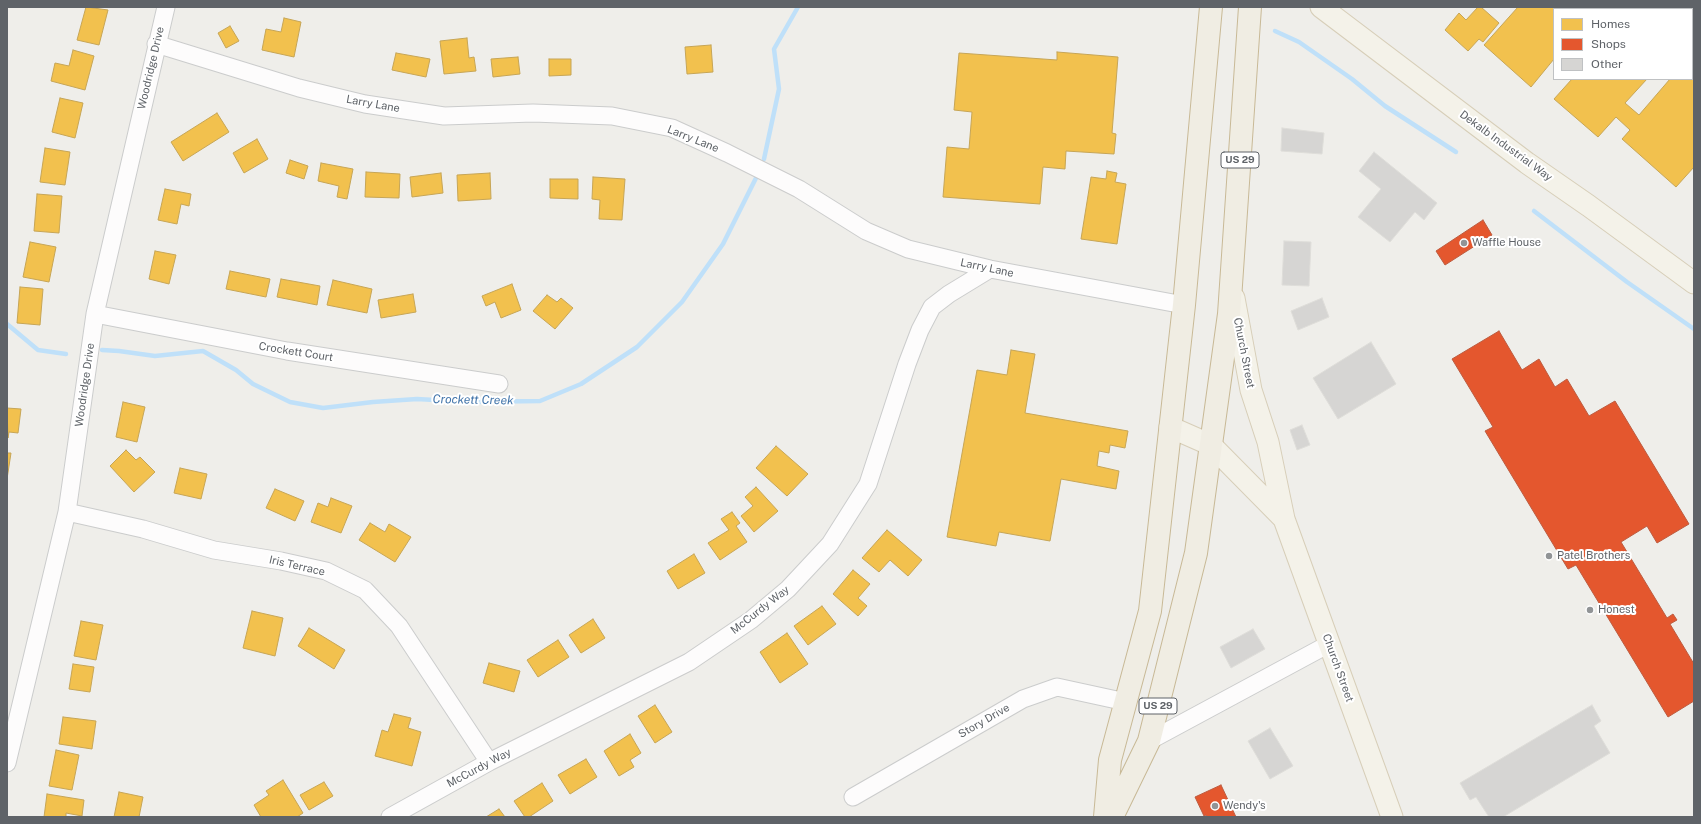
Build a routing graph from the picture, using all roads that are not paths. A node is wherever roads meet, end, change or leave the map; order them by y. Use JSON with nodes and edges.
{"nodes":[{"id":1,"x":166,"y":7,"type":"edge"},
{"id":2,"x":1211,"y":7,"type":"edge"},
{"id":3,"x":1250,"y":7,"type":"edge"},
{"id":4,"x":1321,"y":7,"type":"edge"},
{"id":5,"x":156,"y":44,"type":"junction"},
{"id":6,"x":990,"y":270,"type":"junction"},
{"id":7,"x":1231,"y":280,"type":"junction"},
{"id":8,"x":1694,"y":282,"type":"edge"},
{"id":9,"x":1184,"y":305,"type":"junction"},
{"id":10,"x":95,"y":314,"type":"junction"},
{"id":11,"x":499,"y":384,"type":"dead end"},
{"id":12,"x":1170,"y":427,"type":"junction"},
{"id":13,"x":1211,"y":445,"type":"junction"},
{"id":14,"x":67,"y":512,"type":"junction"},
{"id":15,"x":1284,"y":519,"type":"junction"},
{"id":16,"x":1329,"y":644,"type":"junction"},
{"id":17,"x":1126,"y":702,"type":"junction"},
{"id":18,"x":1149,"y":741,"type":"junction"},
{"id":19,"x":489,"y":762,"type":"junction"},
{"id":20,"x":7,"y":763,"type":"edge"},
{"id":21,"x":853,"y":797,"type":"dead end"},
{"id":22,"x":390,"y":817,"type":"edge"},
{"id":23,"x":1104,"y":817,"type":"edge"},
{"id":24,"x":1112,"y":817,"type":"edge"},
{"id":25,"x":1392,"y":817,"type":"edge"}],
"edges":[{"from":1,"to":5,"type":"street","name":"Woodridge Drive"},
{"from":2,"to":9,"type":"highway","number":"US 29"},
{"from":3,"to":7,"type":"highway","number":"US 29"},
{"from":4,"to":8,"type":"main road","name":"Dekalb Industrial Way"},
{"from":5,"to":6,"type":"street","name":"Larry Lane"},
{"from":5,"to":10,"type":"street","name":"Woodridge Drive"},
{"from":6,"to":9,"type":"street","name":"Larry Lane"},
{"from":6,"to":19,"type":"street","name":"McCurdy Way"},
{"from":7,"to":13,"type":"highway","number":"US 29"},
{"from":7,"to":15,"type":"main road","name":"Church Street"},
{"from":9,"to":12,"type":"highway","number":"US 29"},
{"from":10,"to":11,"type":"street","name":"Crockett Court"},
{"from":10,"to":14,"type":"street","name":"Woodridge Drive"},
{"from":12,"to":13,"type":"main road","name":"Church Street"},
{"from":12,"to":17,"type":"highway","number":"US 29"},
{"from":13,"to":15,"type":"main road","name":"Church Street"},
{"from":13,"to":18,"type":"highway","number":"US 29"},
{"from":14,"to":19,"type":"street","name":"Iris Terrace"},
{"from":14,"to":20,"type":"street","name":"Woodridge Drive"},
{"from":15,"to":16,"type":"main road","name":"Church Street"},
{"from":16,"to":18,"type":"street"},
{"from":16,"to":25,"type":"main road","name":"Church Street"},
{"from":17,"to":21,"type":"street","name":"Story Drive"},
{"from":17,"to":23,"type":"highway","number":"US 29"},
{"from":18,"to":24,"type":"highway","number":"US 29"},
{"from":19,"to":22,"type":"street","name":"McCurdy Way"}]}
